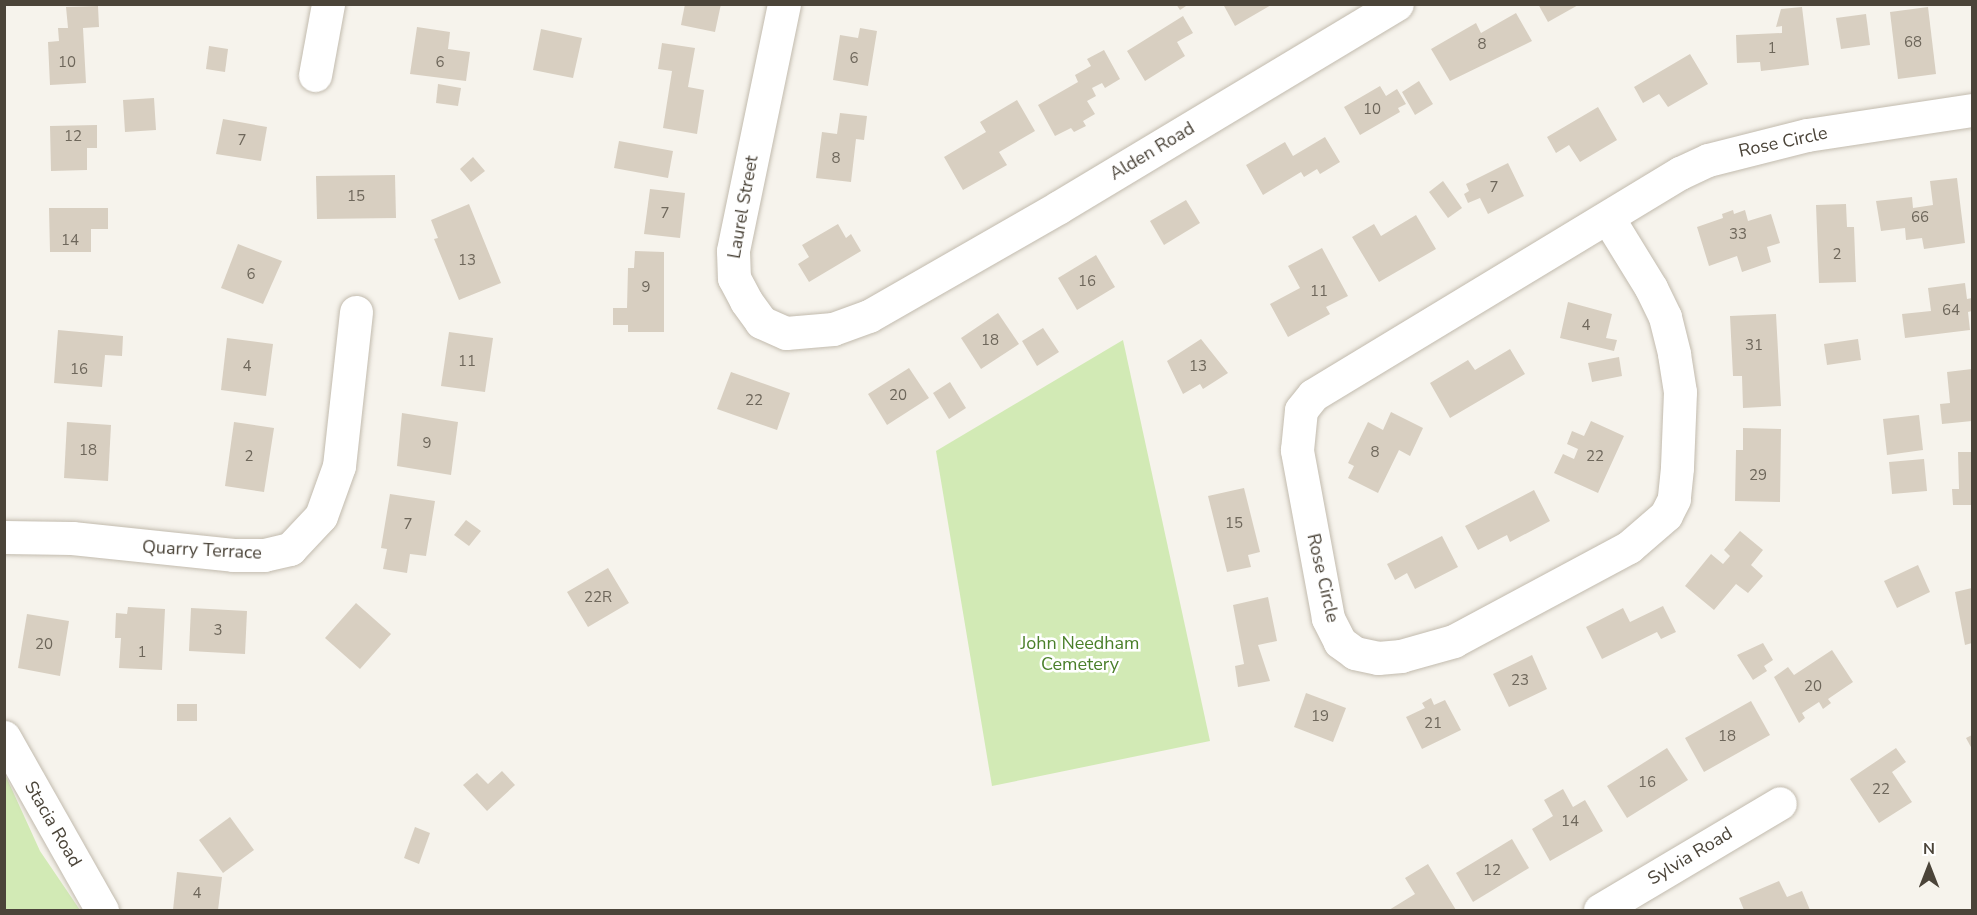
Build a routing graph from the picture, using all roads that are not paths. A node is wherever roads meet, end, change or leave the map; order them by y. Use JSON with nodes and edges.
{"nodes":[{"id":1,"x":328,"y":4,"type":"edge"},
{"id":2,"x":784,"y":4,"type":"edge"},
{"id":3,"x":1397,"y":4,"type":"edge"},
{"id":4,"x":315,"y":75,"type":"dead end"},
{"id":5,"x":1972,"y":110,"type":"edge"},
{"id":6,"x":1608,"y":218,"type":"junction"},
{"id":7,"x":906,"y":294,"type":"joint"},
{"id":8,"x":356,"y":312,"type":"dead end"},
{"id":9,"x":4,"y":537,"type":"edge"},
{"id":10,"x":4,"y":737,"type":"edge"},
{"id":11,"x":1780,"y":803,"type":"dead end"},
{"id":12,"x":102,"y":910,"type":"edge"},
{"id":13,"x":1600,"y":910,"type":"edge"}],
"edges":[{"from":1,"to":4,"type":"street"},
{"from":2,"to":7,"type":"street","name":"Laurel Street"},
{"from":3,"to":7,"type":"street","name":"Alden Road"},
{"from":5,"to":6,"type":"street","name":"Rose Circle"},
{"from":6,"to":6,"type":"street","name":"Rose Circle"},
{"from":8,"to":9,"type":"street","name":"Quarry Terrace"},
{"from":10,"to":12,"type":"street","name":"Stacia Road"},
{"from":11,"to":13,"type":"street","name":"Sylvia Road"}]}
